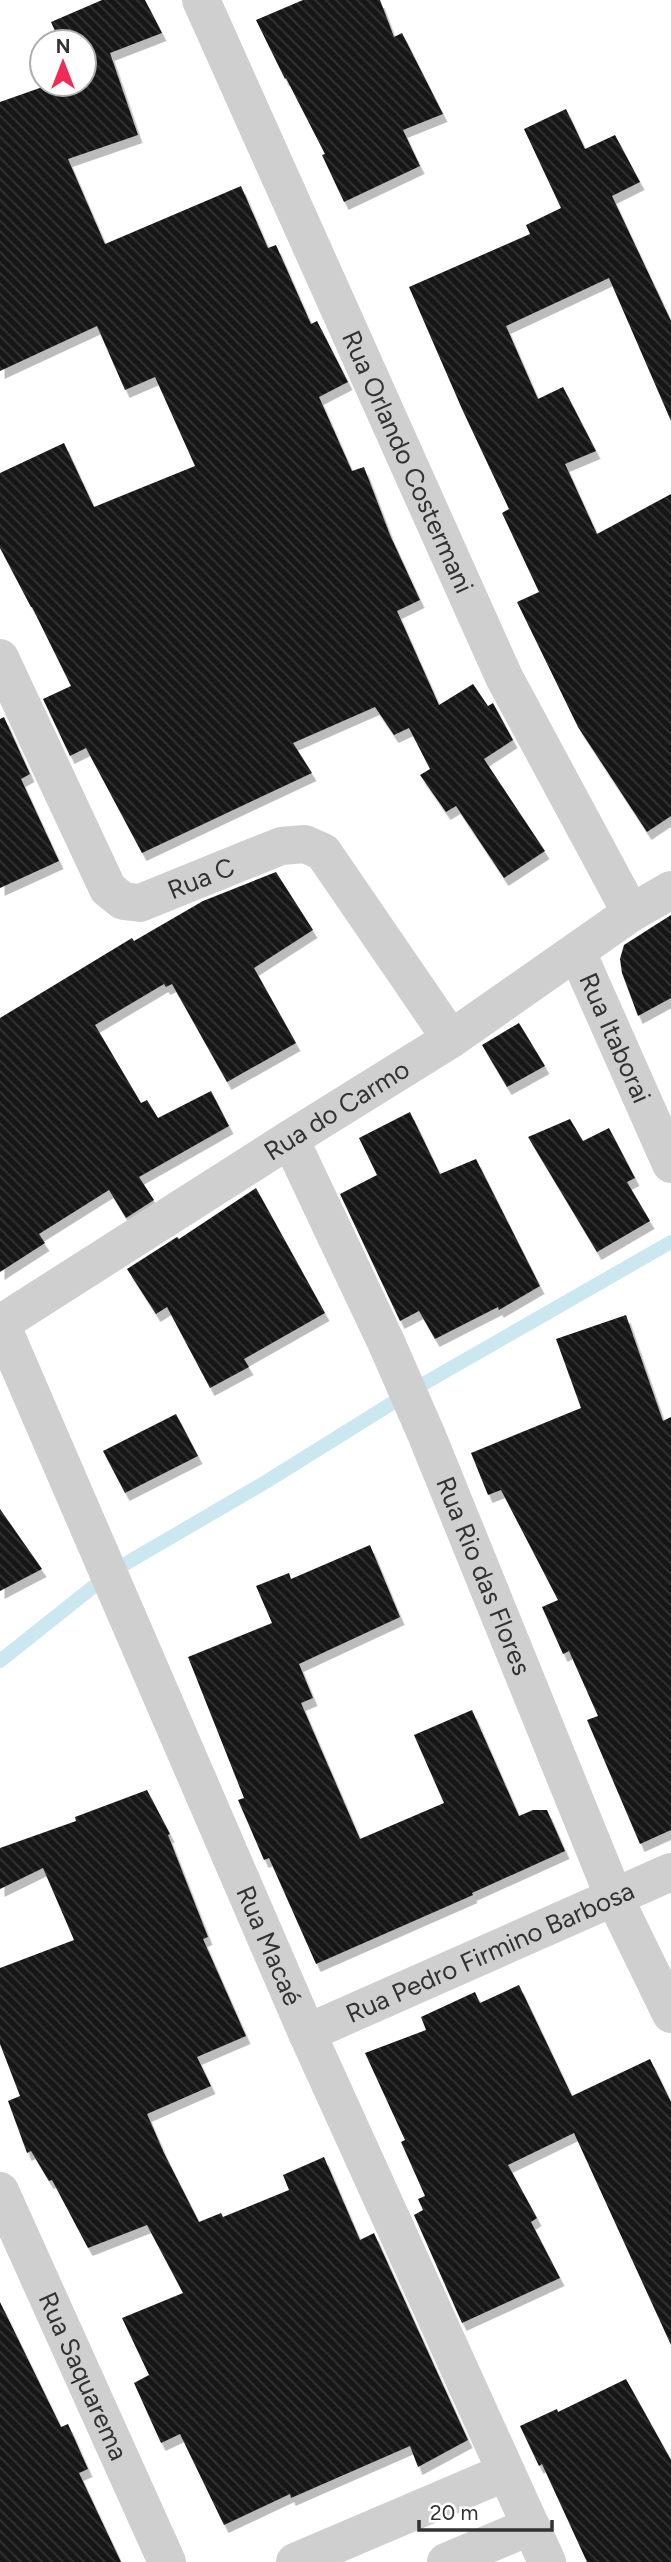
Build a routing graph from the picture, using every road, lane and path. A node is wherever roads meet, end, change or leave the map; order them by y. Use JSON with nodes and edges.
{"nodes":[{"id":1,"x":201,"y":0,"type":"edge"},
{"id":2,"x":0,"y":657,"type":"edge"},
{"id":3,"x":671,"y":890,"type":"edge"},
{"id":4,"x":631,"y":913,"type":"junction"},
{"id":5,"x":577,"y":952,"type":"junction"},
{"id":6,"x":452,"y":1039,"type":"junction"},
{"id":7,"x":290,"y":1139,"type":"junction"},
{"id":8,"x":671,"y":1164,"type":"edge"},
{"id":9,"x":1,"y":1324,"type":"edge"},
{"id":10,"x":671,"y":1872,"type":"edge"},
{"id":11,"x":614,"y":1897,"type":"junction"},
{"id":12,"x":671,"y":2014,"type":"edge"},
{"id":13,"x":307,"y":2034,"type":"junction"},
{"id":14,"x":0,"y":2190,"type":"edge"},
{"id":15,"x":506,"y":2472,"type":"junction"},
{"id":16,"x":531,"y":2526,"type":"junction"},
{"id":17,"x":167,"y":2562,"type":"edge"},
{"id":18,"x":295,"y":2562,"type":"edge"},
{"id":19,"x":446,"y":2562,"type":"edge"},
{"id":20,"x":547,"y":2562,"type":"edge"}],
"edges":[{"from":1,"to":4,"type":"street","name":"Rua Orlando Costermani"},
{"from":2,"to":6,"type":"street","name":"Rua C"},
{"from":3,"to":4,"type":"street","name":"Rua do Carmo"},
{"from":4,"to":5,"type":"street","name":"Rua do Carmo"},
{"from":5,"to":6,"type":"street","name":"Rua do Carmo"},
{"from":5,"to":8,"type":"street","name":"Rua Itaborai"},
{"from":6,"to":7,"type":"street","name":"Rua do Carmo"},
{"from":7,"to":9,"type":"street","name":"Rua do Carmo"},
{"from":7,"to":11,"type":"street","name":"Rua Rio das Flores"},
{"from":9,"to":13,"type":"street","name":"Rua Macaé"},
{"from":10,"to":11,"type":"street","name":"Rua Pedro Firmino Barbosa"},
{"from":11,"to":12,"type":"street","name":"Rua Rio das Flores"},
{"from":11,"to":13,"type":"street","name":"Rua Pedro Firmino Barbosa"},
{"from":13,"to":15,"type":"street","name":"Rua Macaé"},
{"from":14,"to":17,"type":"street","name":"Rua Saquarema"},
{"from":15,"to":16,"type":"street","name":"Rua Macaé"},
{"from":15,"to":18,"type":"street"},
{"from":16,"to":19,"type":"street"},
{"from":16,"to":20,"type":"street","name":"Rua Macaé"}]}
